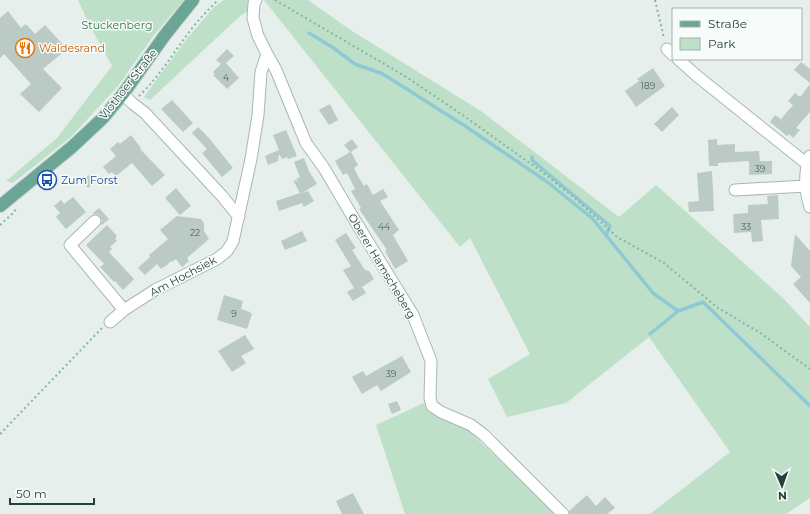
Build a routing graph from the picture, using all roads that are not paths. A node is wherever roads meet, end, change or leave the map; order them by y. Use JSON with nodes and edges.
{"nodes":[{"id":1,"x":193,"y":0,"type":"edge"},
{"id":2,"x":256,"y":0,"type":"edge"},
{"id":3,"x":267,"y":54,"type":"junction"},
{"id":4,"x":679,"y":60,"type":"edge"},
{"id":5,"x":123,"y":94,"type":"junction"},
{"id":6,"x":809,"y":160,"type":"edge"},
{"id":7,"x":806,"y":186,"type":"junction"},
{"id":8,"x":735,"y":190,"type":"dead end"},
{"id":9,"x":0,"y":206,"type":"edge"},
{"id":10,"x":810,"y":207,"type":"edge"},
{"id":11,"x":239,"y":217,"type":"junction"},
{"id":12,"x":96,"y":221,"type":"dead end"},
{"id":13,"x":124,"y":310,"type":"junction"},
{"id":14,"x":110,"y":322,"type":"road end"},
{"id":15,"x":563,"y":514,"type":"edge"}],
"edges":[{"from":1,"to":5,"type":"main road","name":"Vlothoer Straße"},
{"from":2,"to":3,"type":"street","name":"Oberer Hamscheberg"},
{"from":3,"to":11,"type":"street","name":"Am Hochsiek"},
{"from":3,"to":15,"type":"street","name":"Oberer Hamscheberg"},
{"from":4,"to":6,"type":"street"},
{"from":5,"to":9,"type":"main road","name":"Vlothoer Straße"},
{"from":5,"to":11,"type":"street"},
{"from":6,"to":7,"type":"street"},
{"from":7,"to":8,"type":"street"},
{"from":7,"to":10,"type":"street"},
{"from":11,"to":13,"type":"street","name":"Am Hochsiek"},
{"from":12,"to":13,"type":"street"},
{"from":13,"to":14,"type":"street","name":"Am Hochsiek"}]}
